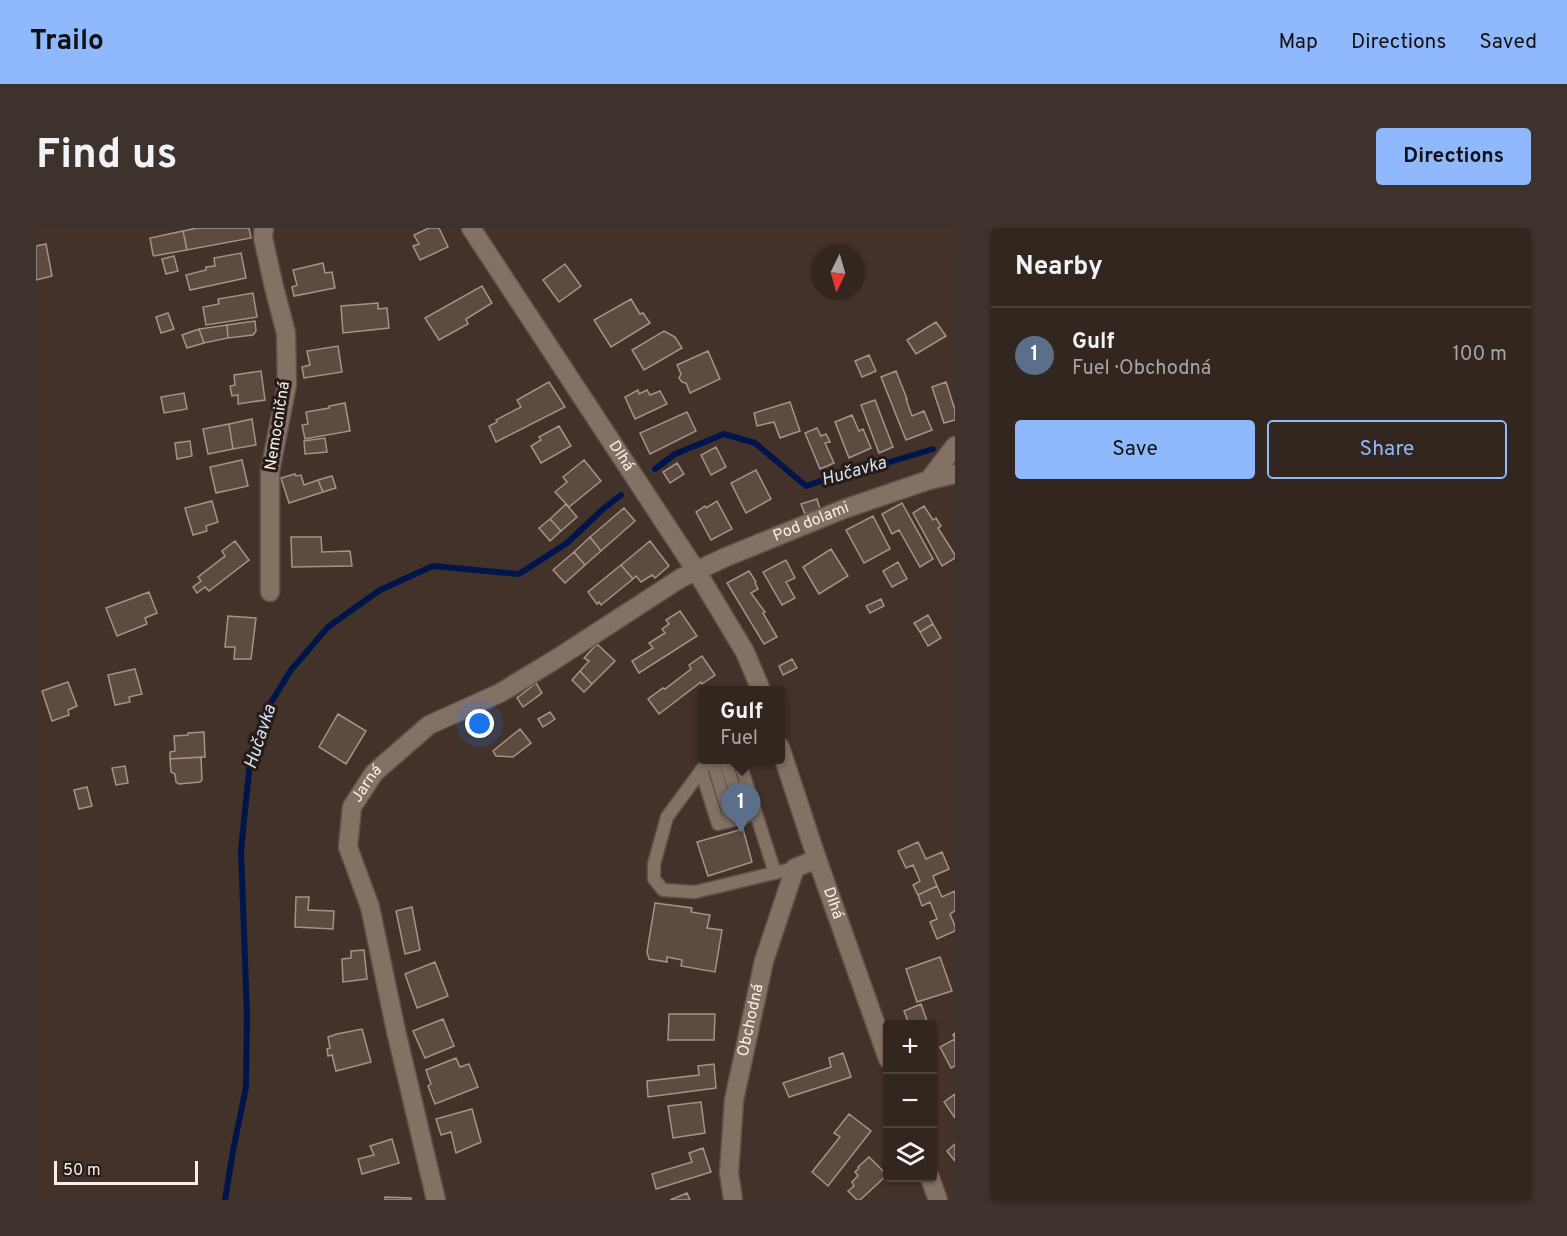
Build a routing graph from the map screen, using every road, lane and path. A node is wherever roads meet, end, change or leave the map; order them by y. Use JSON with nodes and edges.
{"nodes":[{"id":1,"x":264,"y":228,"type":"edge"},
{"id":2,"x":471,"y":228,"type":"edge"},
{"id":3,"x":955,"y":446,"type":"edge"},
{"id":4,"x":955,"y":474,"type":"edge"},
{"id":5,"x":929,"y":480,"type":"junction"},
{"id":6,"x":697,"y":572,"type":"junction"},
{"id":7,"x":270,"y":592,"type":"dead end"},
{"id":8,"x":759,"y":686,"type":"edge"},
{"id":9,"x":785,"y":762,"type":"edge"},
{"id":10,"x":706,"y":764,"type":"edge"},
{"id":11,"x":712,"y":764,"type":"edge"},
{"id":12,"x":726,"y":764,"type":"edge"},
{"id":13,"x":741,"y":764,"type":"edge"},
{"id":14,"x":701,"y":770,"type":"junction"},
{"id":15,"x":756,"y":814,"type":"junction"},
{"id":16,"x":737,"y":819,"type":"junction"},
{"id":17,"x":817,"y":859,"type":"junction"},
{"id":18,"x":795,"y":868,"type":"junction"},
{"id":19,"x":775,"y":873,"type":"junction"},
{"id":20,"x":883,"y":1045,"type":"edge"},
{"id":21,"x":931,"y":1182,"type":"edge"},
{"id":22,"x":436,"y":1200,"type":"edge"},
{"id":23,"x":734,"y":1200,"type":"edge"},
{"id":24,"x":938,"y":1200,"type":"edge"}],
"edges":[{"from":1,"to":7,"type":"street","name":"Nemocničná"},
{"from":2,"to":6,"type":"street","name":"Dlhá"},
{"from":3,"to":5,"type":"street"},
{"from":4,"to":5,"type":"street","name":"Pod dolami"},
{"from":5,"to":6,"type":"street","name":"Pod dolami"},
{"from":6,"to":8,"type":"street","name":"Dlhá"},
{"from":6,"to":22,"type":"street","name":"Jarná"},
{"from":9,"to":17,"type":"street","name":"Dlhá"},
{"from":10,"to":14,"type":"lane"},
{"from":11,"to":16,"type":"lane"},
{"from":12,"to":16,"type":"lane"},
{"from":13,"to":15,"type":"lane"},
{"from":14,"to":16,"type":"lane"},
{"from":14,"to":19,"type":"lane"},
{"from":15,"to":16,"type":"lane"},
{"from":15,"to":19,"type":"lane"},
{"from":17,"to":18,"type":"street"},
{"from":17,"to":20,"type":"street","name":"Dlhá"},
{"from":18,"to":19,"type":"lane"},
{"from":18,"to":23,"type":"street","name":"Obchodná"},
{"from":21,"to":24,"type":"street"}]}
